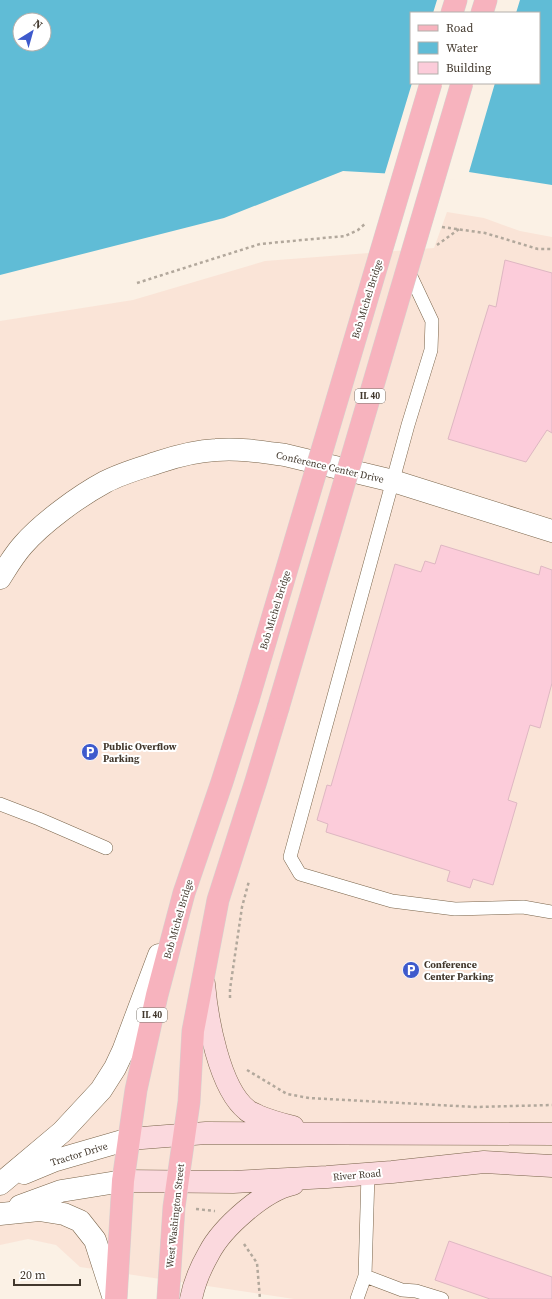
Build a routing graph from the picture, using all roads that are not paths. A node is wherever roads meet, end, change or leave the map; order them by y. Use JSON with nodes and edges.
{"nodes":[{"id":1,"x":456,"y":0,"type":"edge"},
{"id":2,"x":486,"y":0,"type":"edge"},
{"id":3,"x":452,"y":12,"type":"edge"},
{"id":4,"x":482,"y":12,"type":"edge"},
{"id":5,"x":431,"y":84,"type":"edge"},
{"id":6,"x":462,"y":84,"type":"edge"},
{"id":7,"x":406,"y":267,"type":"dead end"},
{"id":8,"x":393,"y":481,"type":"junction"},
{"id":9,"x":552,"y":531,"type":"edge"},
{"id":10,"x":0,"y":578,"type":"edge"},
{"id":11,"x":0,"y":804,"type":"edge"},
{"id":12,"x":106,"y":848,"type":"dead end"},
{"id":13,"x":184,"y":893,"type":"junction"},
{"id":14,"x":552,"y":912,"type":"edge"},
{"id":15,"x":203,"y":974,"type":"junction"},
{"id":16,"x":184,"y":1134,"type":"junction"},
{"id":17,"x":348,"y":1134,"type":"junction"},
{"id":18,"x":552,"y":1134,"type":"edge"},
{"id":19,"x":129,"y":1139,"type":"junction"},
{"id":20,"x":552,"y":1166,"type":"edge"},
{"id":21,"x":368,"y":1174,"type":"junction"},
{"id":22,"x":327,"y":1177,"type":"junction"},
{"id":23,"x":123,"y":1181,"type":"junction"},
{"id":24,"x":169,"y":1182,"type":"junction"},
{"id":25,"x":0,"y":1184,"type":"edge"},
{"id":26,"x":0,"y":1214,"type":"edge"},
{"id":27,"x":365,"y":1276,"type":"junction"},
{"id":28,"x":415,"y":1295,"type":"edge"},
{"id":29,"x":115,"y":1299,"type":"edge"},
{"id":30,"x":168,"y":1299,"type":"edge"},
{"id":31,"x":191,"y":1299,"type":"edge"},
{"id":32,"x":357,"y":1299,"type":"edge"},
{"id":33,"x":442,"y":1299,"type":"edge"}],
"edges":[{"from":1,"to":3,"type":"main road"},
{"from":2,"to":4,"type":"main road"},
{"from":5,"to":13,"type":"main road","name":"Bob Michel Bridge","number":"IL 40","bridge":true},
{"from":6,"to":15,"type":"main road","number":"IL 40","bridge":true},
{"from":7,"to":8,"type":"lane"},
{"from":8,"to":9,"type":"street","name":"Conference Center Drive"},
{"from":8,"to":10,"type":"street","name":"Conference Center Drive"},
{"from":8,"to":14,"type":"lane"},
{"from":11,"to":12,"type":"lane"},
{"from":13,"to":19,"type":"main road","name":"Bob Michel Bridge","number":"IL 40"},
{"from":13,"to":25,"type":"street"},
{"from":15,"to":16,"type":"main road","number":"IL 40"},
{"from":15,"to":17,"type":"main road"},
{"from":16,"to":17,"type":"main road"},
{"from":16,"to":19,"type":"main road","name":"Tractor Drive"},
{"from":16,"to":24,"type":"main road","name":"West Washington Street","number":"IL 40"},
{"from":17,"to":18,"type":"main road"},
{"from":19,"to":23,"type":"main road","number":"IL 40"},
{"from":19,"to":25,"type":"street","name":"Tractor Drive"},
{"from":20,"to":21,"type":"main road","name":"River Road"},
{"from":21,"to":22,"type":"main road","name":"River Road"},
{"from":21,"to":27,"type":"lane"},
{"from":22,"to":24,"type":"main road","name":"River Road"},
{"from":22,"to":31,"type":"main road"},
{"from":23,"to":24,"type":"main road"},
{"from":23,"to":26,"type":"street"},
{"from":23,"to":29,"type":"main road","number":"IL 40"},
{"from":24,"to":30,"type":"main road","name":"West Washington Street","number":"IL 40"},
{"from":26,"to":29,"type":"street"},
{"from":27,"to":28,"type":"lane"},
{"from":27,"to":32,"type":"lane"},
{"from":28,"to":33,"type":"lane"}]}
